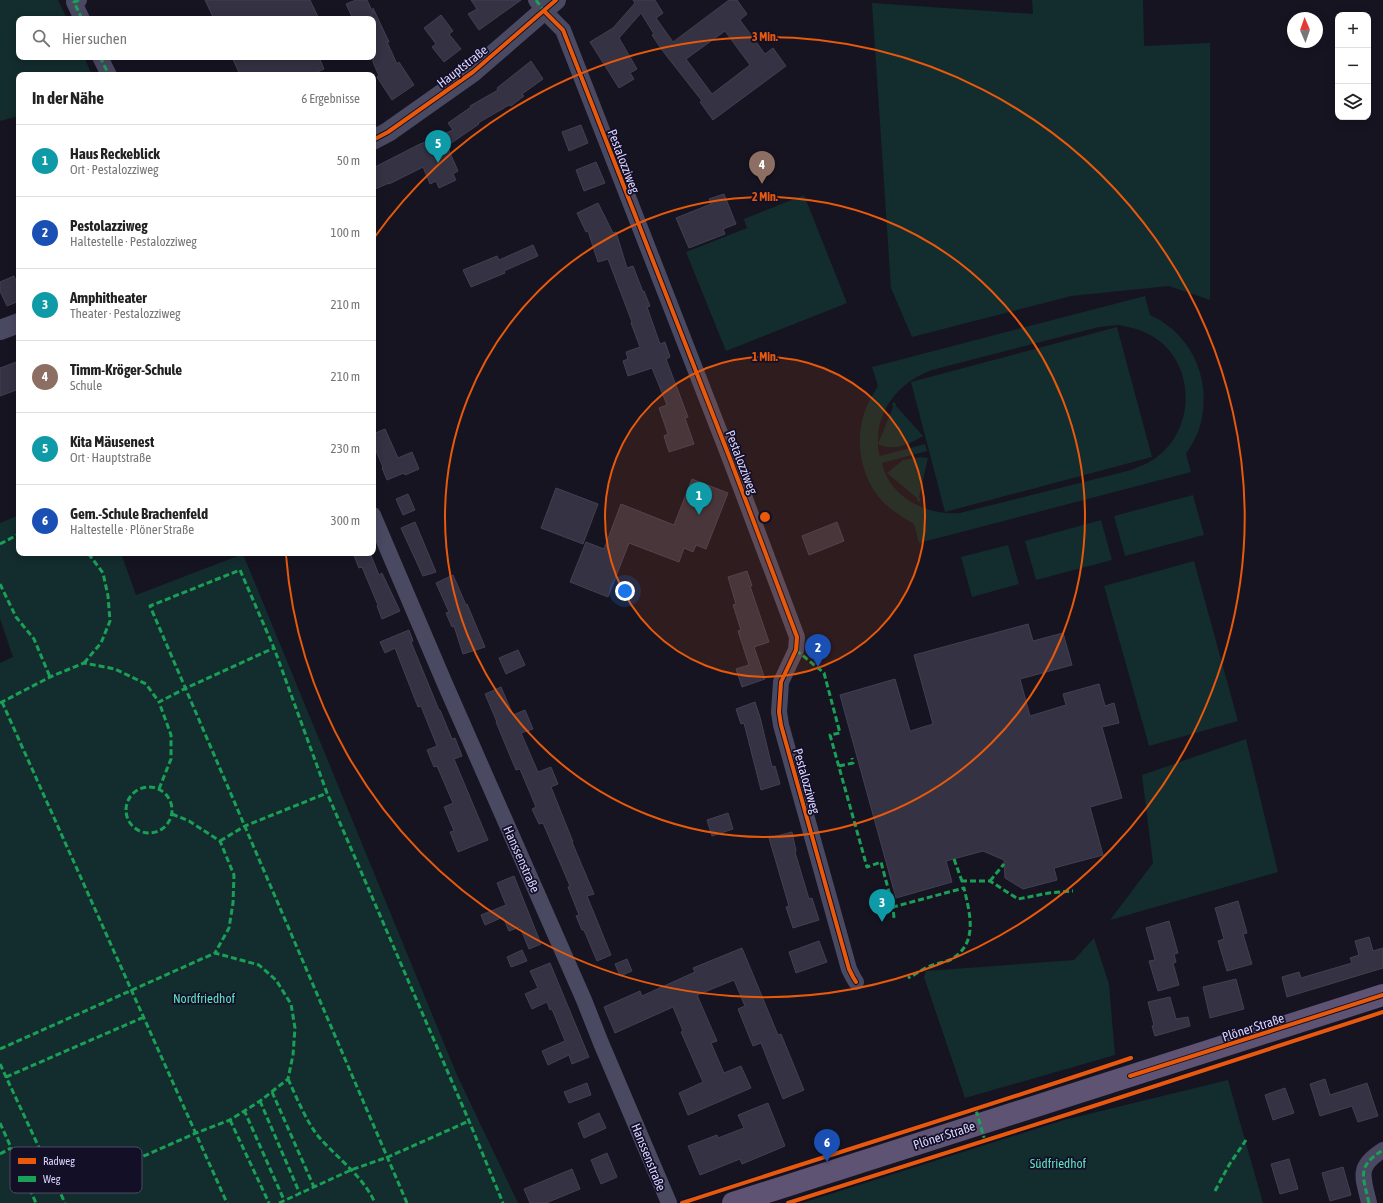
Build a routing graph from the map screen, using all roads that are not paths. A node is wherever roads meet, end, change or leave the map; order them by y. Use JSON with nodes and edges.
{"nodes":[{"id":1,"x":79,"y":0,"type":"edge"},
{"id":2,"x":545,"y":4,"type":"edge"},
{"id":3,"x":81,"y":16,"type":"edge"},
{"id":4,"x":102,"y":60,"type":"edge"},
{"id":5,"x":108,"y":72,"type":"edge"},
{"id":6,"x":376,"y":138,"type":"edge"},
{"id":7,"x":16,"y":324,"type":"edge"},
{"id":8,"x":0,"y":330,"type":"edge"},
{"id":9,"x":376,"y":522,"type":"edge"},
{"id":10,"x":856,"y":982,"type":"dead end"},
{"id":11,"x":1383,"y":996,"type":"edge"},
{"id":12,"x":1383,"y":1150,"type":"edge"},
{"id":13,"x":668,"y":1203,"type":"edge"},
{"id":14,"x":733,"y":1203,"type":"edge"},
{"id":15,"x":1368,"y":1203,"type":"edge"}],
"edges":[{"from":1,"to":3,"type":"street"},
{"from":2,"to":6,"type":"street","name":"Hauptstraße"},
{"from":2,"to":10,"type":"street","name":"Pestalozziweg"},
{"from":4,"to":5,"type":"street"},
{"from":7,"to":8,"type":"street"},
{"from":9,"to":13,"type":"street","name":"Hanssenstraße"},
{"from":11,"to":14,"type":"main road","name":"Plöner Straße"},
{"from":12,"to":15,"type":"street"}]}
